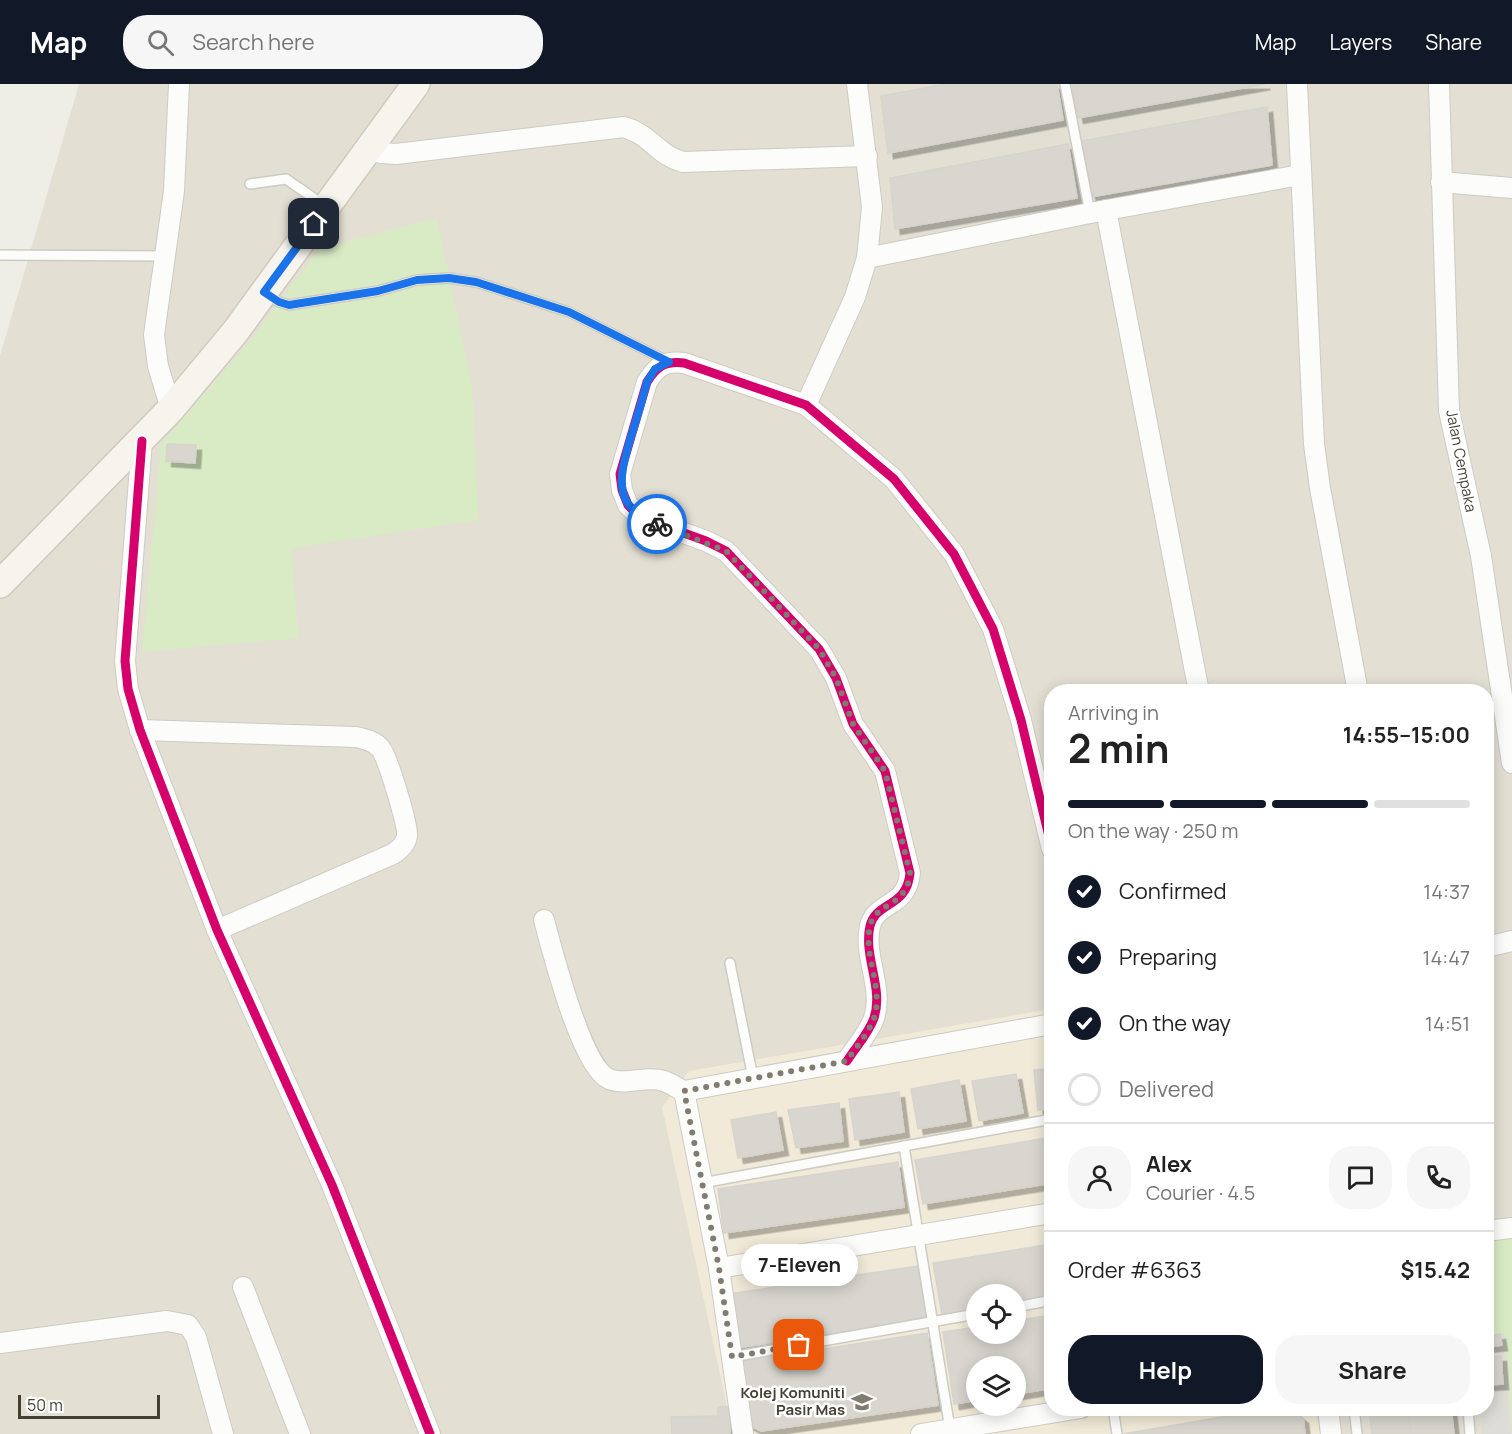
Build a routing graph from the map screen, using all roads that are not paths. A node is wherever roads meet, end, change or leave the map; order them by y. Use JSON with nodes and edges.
{"nodes":[{"id":1,"x":179,"y":84,"type":"edge"},
{"id":2,"x":416,"y":84,"type":"edge"},
{"id":3,"x":857,"y":84,"type":"edge"},
{"id":4,"x":1065,"y":84,"type":"edge"},
{"id":5,"x":1297,"y":84,"type":"edge"},
{"id":6,"x":1439,"y":84,"type":"edge"},
{"id":7,"x":369,"y":147,"type":"junction"},
{"id":8,"x":867,"y":156,"type":"junction"},
{"id":9,"x":1300,"y":175,"type":"junction"},
{"id":10,"x":1441,"y":182,"type":"junction"},
{"id":11,"x":250,"y":184,"type":"dead end"},
{"id":12,"x":1512,"y":188,"type":"edge"},
{"id":13,"x":327,"y":207,"type":"junction"},
{"id":14,"x":1098,"y":211,"type":"junction"},
{"id":15,"x":0,"y":255,"type":"edge"},
{"id":16,"x":164,"y":256,"type":"junction"},
{"id":17,"x":867,"y":258,"type":"junction"},
{"id":18,"x":264,"y":292,"type":"junction"},
{"id":19,"x":669,"y":362,"type":"junction"},
{"id":20,"x":806,"y":405,"type":"junction"},
{"id":21,"x":171,"y":410,"type":"junction"},
{"id":22,"x":142,"y":441,"type":"junction"},
{"id":23,"x":0,"y":585,"type":"edge"},
{"id":24,"x":1198,"y":684,"type":"edge"},
{"id":25,"x":1357,"y":684,"type":"edge"},
{"id":26,"x":140,"y":730,"type":"junction"},
{"id":27,"x":1512,"y":763,"type":"edge"},
{"id":28,"x":1044,"y":816,"type":"edge"},
{"id":29,"x":544,"y":920,"type":"dead end"},
{"id":30,"x":218,"y":930,"type":"junction"},
{"id":31,"x":1512,"y":941,"type":"edge"},
{"id":32,"x":1494,"y":945,"type":"edge"},
{"id":33,"x":730,"y":963,"type":"dead end"},
{"id":34,"x":1044,"y":1025,"type":"edge"},
{"id":35,"x":847,"y":1061,"type":"junction"},
{"id":36,"x":753,"y":1078,"type":"junction"},
{"id":37,"x":684,"y":1091,"type":"junction"},
{"id":38,"x":1044,"y":1120,"type":"edge"},
{"id":39,"x":904,"y":1146,"type":"junction"},
{"id":40,"x":702,"y":1183,"type":"junction"},
{"id":41,"x":1044,"y":1214,"type":"edge"},
{"id":42,"x":1512,"y":1228,"type":"edge"},
{"id":43,"x":1494,"y":1231,"type":"edge"},
{"id":44,"x":920,"y":1235,"type":"junction"},
{"id":45,"x":719,"y":1268,"type":"junction"},
{"id":46,"x":243,"y":1287,"type":"dead end"},
{"id":47,"x":1044,"y":1302,"type":"edge"},
{"id":48,"x":1026,"y":1305,"type":"edge"},
{"id":49,"x":966,"y":1316,"type":"edge"},
{"id":50,"x":935,"y":1321,"type":"junction"},
{"id":51,"x":0,"y":1342,"type":"edge"},
{"id":52,"x":732,"y":1357,"type":"junction"},
{"id":53,"x":1044,"y":1414,"type":"edge"},
{"id":54,"x":1114,"y":1416,"type":"edge"},
{"id":55,"x":1329,"y":1416,"type":"edge"},
{"id":56,"x":1355,"y":1416,"type":"edge"},
{"id":57,"x":1469,"y":1416,"type":"edge"},
{"id":58,"x":950,"y":1429,"type":"junction"},
{"id":59,"x":223,"y":1434,"type":"edge"},
{"id":60,"x":300,"y":1434,"type":"edge"},
{"id":61,"x":430,"y":1434,"type":"edge"},
{"id":62,"x":743,"y":1434,"type":"edge"},
{"id":63,"x":925,"y":1434,"type":"edge"},
{"id":64,"x":1117,"y":1434,"type":"edge"},
{"id":65,"x":1332,"y":1434,"type":"edge"},
{"id":66,"x":1357,"y":1434,"type":"edge"},
{"id":67,"x":1470,"y":1434,"type":"edge"}],
"edges":[{"from":1,"to":16,"type":"street"},
{"from":2,"to":7,"type":"street"},
{"from":3,"to":8,"type":"street"},
{"from":4,"to":14,"type":"lane"},
{"from":5,"to":9,"type":"street"},
{"from":6,"to":10,"type":"street","name":"Jalan Cempaka"},
{"from":7,"to":8,"type":"street"},
{"from":7,"to":13,"type":"street"},
{"from":8,"to":17,"type":"street"},
{"from":9,"to":14,"type":"street"},
{"from":9,"to":25,"type":"street"},
{"from":10,"to":12,"type":"street"},
{"from":10,"to":27,"type":"street","name":"Jalan Cempaka"},
{"from":11,"to":13,"type":"lane"},
{"from":13,"to":18,"type":"street"},
{"from":14,"to":17,"type":"street"},
{"from":14,"to":24,"type":"street"},
{"from":15,"to":16,"type":"lane"},
{"from":16,"to":21,"type":"street"},
{"from":17,"to":20,"type":"street"},
{"from":18,"to":19,"type":"lane"},
{"from":18,"to":21,"type":"street"},
{"from":19,"to":20,"type":"street"},
{"from":19,"to":35,"type":"street"},
{"from":20,"to":28,"type":"street"},
{"from":21,"to":22,"type":"street"},
{"from":22,"to":23,"type":"street"},
{"from":22,"to":26,"type":"street"},
{"from":26,"to":30,"type":"street"},
{"from":26,"to":30,"type":"street"},
{"from":29,"to":37,"type":"street"},
{"from":30,"to":61,"type":"street"},
{"from":31,"to":32,"type":"street"},
{"from":33,"to":36,"type":"lane"},
{"from":34,"to":35,"type":"street"},
{"from":35,"to":36,"type":"street"},
{"from":36,"to":37,"type":"street"},
{"from":37,"to":40,"type":"street"},
{"from":38,"to":39,"type":"lane"},
{"from":39,"to":40,"type":"lane"},
{"from":39,"to":44,"type":"lane"},
{"from":40,"to":45,"type":"street"},
{"from":41,"to":44,"type":"street"},
{"from":42,"to":43,"type":"street"},
{"from":44,"to":45,"type":"street"},
{"from":44,"to":50,"type":"lane"},
{"from":45,"to":52,"type":"street"},
{"from":46,"to":60,"type":"street"},
{"from":47,"to":48,"type":"lane"},
{"from":49,"to":50,"type":"lane"},
{"from":50,"to":52,"type":"lane"},
{"from":50,"to":58,"type":"lane"},
{"from":51,"to":59,"type":"street"},
{"from":52,"to":62,"type":"street"},
{"from":53,"to":58,"type":"street"},
{"from":54,"to":64,"type":"lane"},
{"from":55,"to":65,"type":"street"},
{"from":56,"to":66,"type":"lane"},
{"from":57,"to":67,"type":"lane"},
{"from":58,"to":63,"type":"street"}]}
